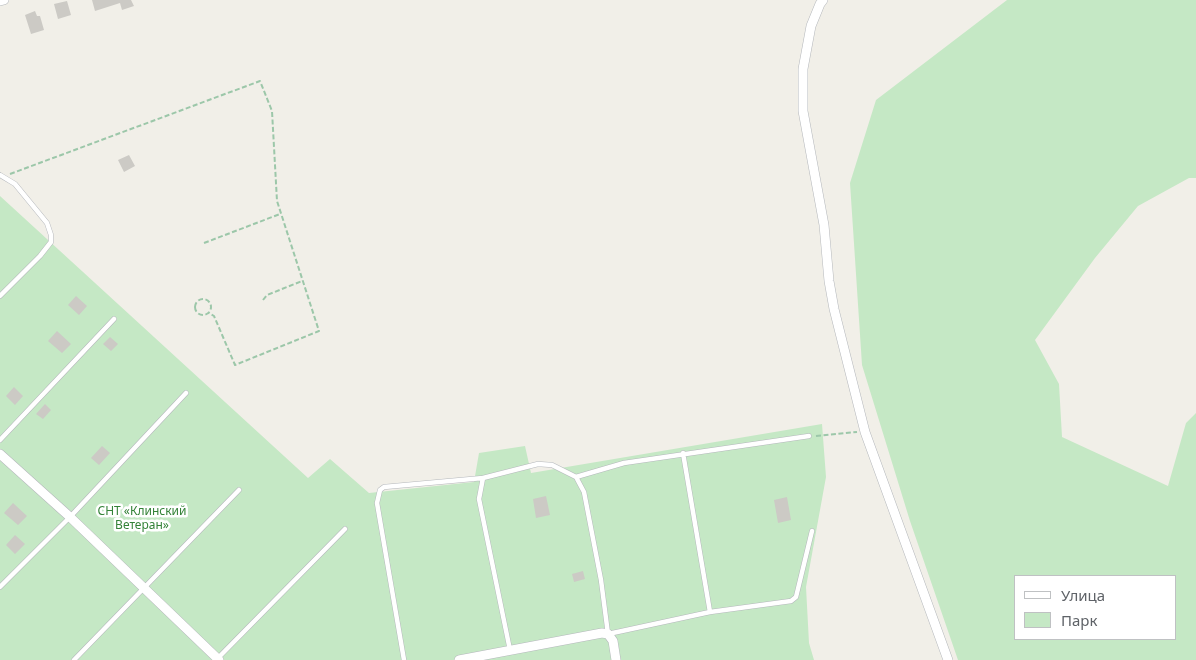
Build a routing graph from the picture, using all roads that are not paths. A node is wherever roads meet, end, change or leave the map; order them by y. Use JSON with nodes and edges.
{"nodes":[{"id":1,"x":4,"y":0,"type":"edge"},
{"id":2,"x":823,"y":0,"type":"edge"},
{"id":3,"x":0,"y":1,"type":"edge"},
{"id":4,"x":2,"y":176,"type":"edge"},
{"id":5,"x":0,"y":296,"type":"edge"},
{"id":6,"x":114,"y":319,"type":"dead end"},
{"id":7,"x":186,"y":393,"type":"dead end"},
{"id":8,"x":809,"y":436,"type":"road end"},
{"id":9,"x":0,"y":440,"type":"edge"},
{"id":10,"x":683,"y":452,"type":"junction"},
{"id":11,"x":0,"y":454,"type":"edge"},
{"id":12,"x":576,"y":477,"type":"junction"},
{"id":13,"x":483,"y":478,"type":"junction"},
{"id":14,"x":239,"y":490,"type":"dead end"},
{"id":15,"x":70,"y":517,"type":"junction"},
{"id":16,"x":344,"y":530,"type":"dead end"},
{"id":17,"x":812,"y":531,"type":"dead end"},
{"id":18,"x":0,"y":587,"type":"edge"},
{"id":19,"x":144,"y":588,"type":"junction"},
{"id":20,"x":710,"y":612,"type":"junction"},
{"id":21,"x":608,"y":634,"type":"junction"},
{"id":22,"x":510,"y":650,"type":"junction"},
{"id":23,"x":74,"y":660,"type":"edge"},
{"id":24,"x":218,"y":660,"type":"edge"},
{"id":25,"x":404,"y":660,"type":"edge"},
{"id":26,"x":460,"y":660,"type":"edge"},
{"id":27,"x":616,"y":660,"type":"edge"},
{"id":28,"x":948,"y":660,"type":"edge"}],
"edges":[{"from":1,"to":3,"type":"street"},
{"from":2,"to":28,"type":"street"},
{"from":4,"to":5,"type":"lane"},
{"from":6,"to":9,"type":"lane"},
{"from":7,"to":15,"type":"lane"},
{"from":8,"to":10,"type":"lane"},
{"from":10,"to":12,"type":"lane"},
{"from":10,"to":20,"type":"lane"},
{"from":11,"to":15,"type":"street"},
{"from":12,"to":13,"type":"lane"},
{"from":12,"to":21,"type":"lane"},
{"from":13,"to":22,"type":"lane"},
{"from":13,"to":25,"type":"lane"},
{"from":14,"to":19,"type":"lane"},
{"from":15,"to":18,"type":"lane"},
{"from":15,"to":19,"type":"street"},
{"from":16,"to":24,"type":"lane"},
{"from":17,"to":20,"type":"lane"},
{"from":19,"to":23,"type":"lane"},
{"from":19,"to":24,"type":"street"},
{"from":20,"to":21,"type":"lane"},
{"from":21,"to":22,"type":"street"},
{"from":21,"to":27,"type":"street"},
{"from":22,"to":26,"type":"street"}]}
